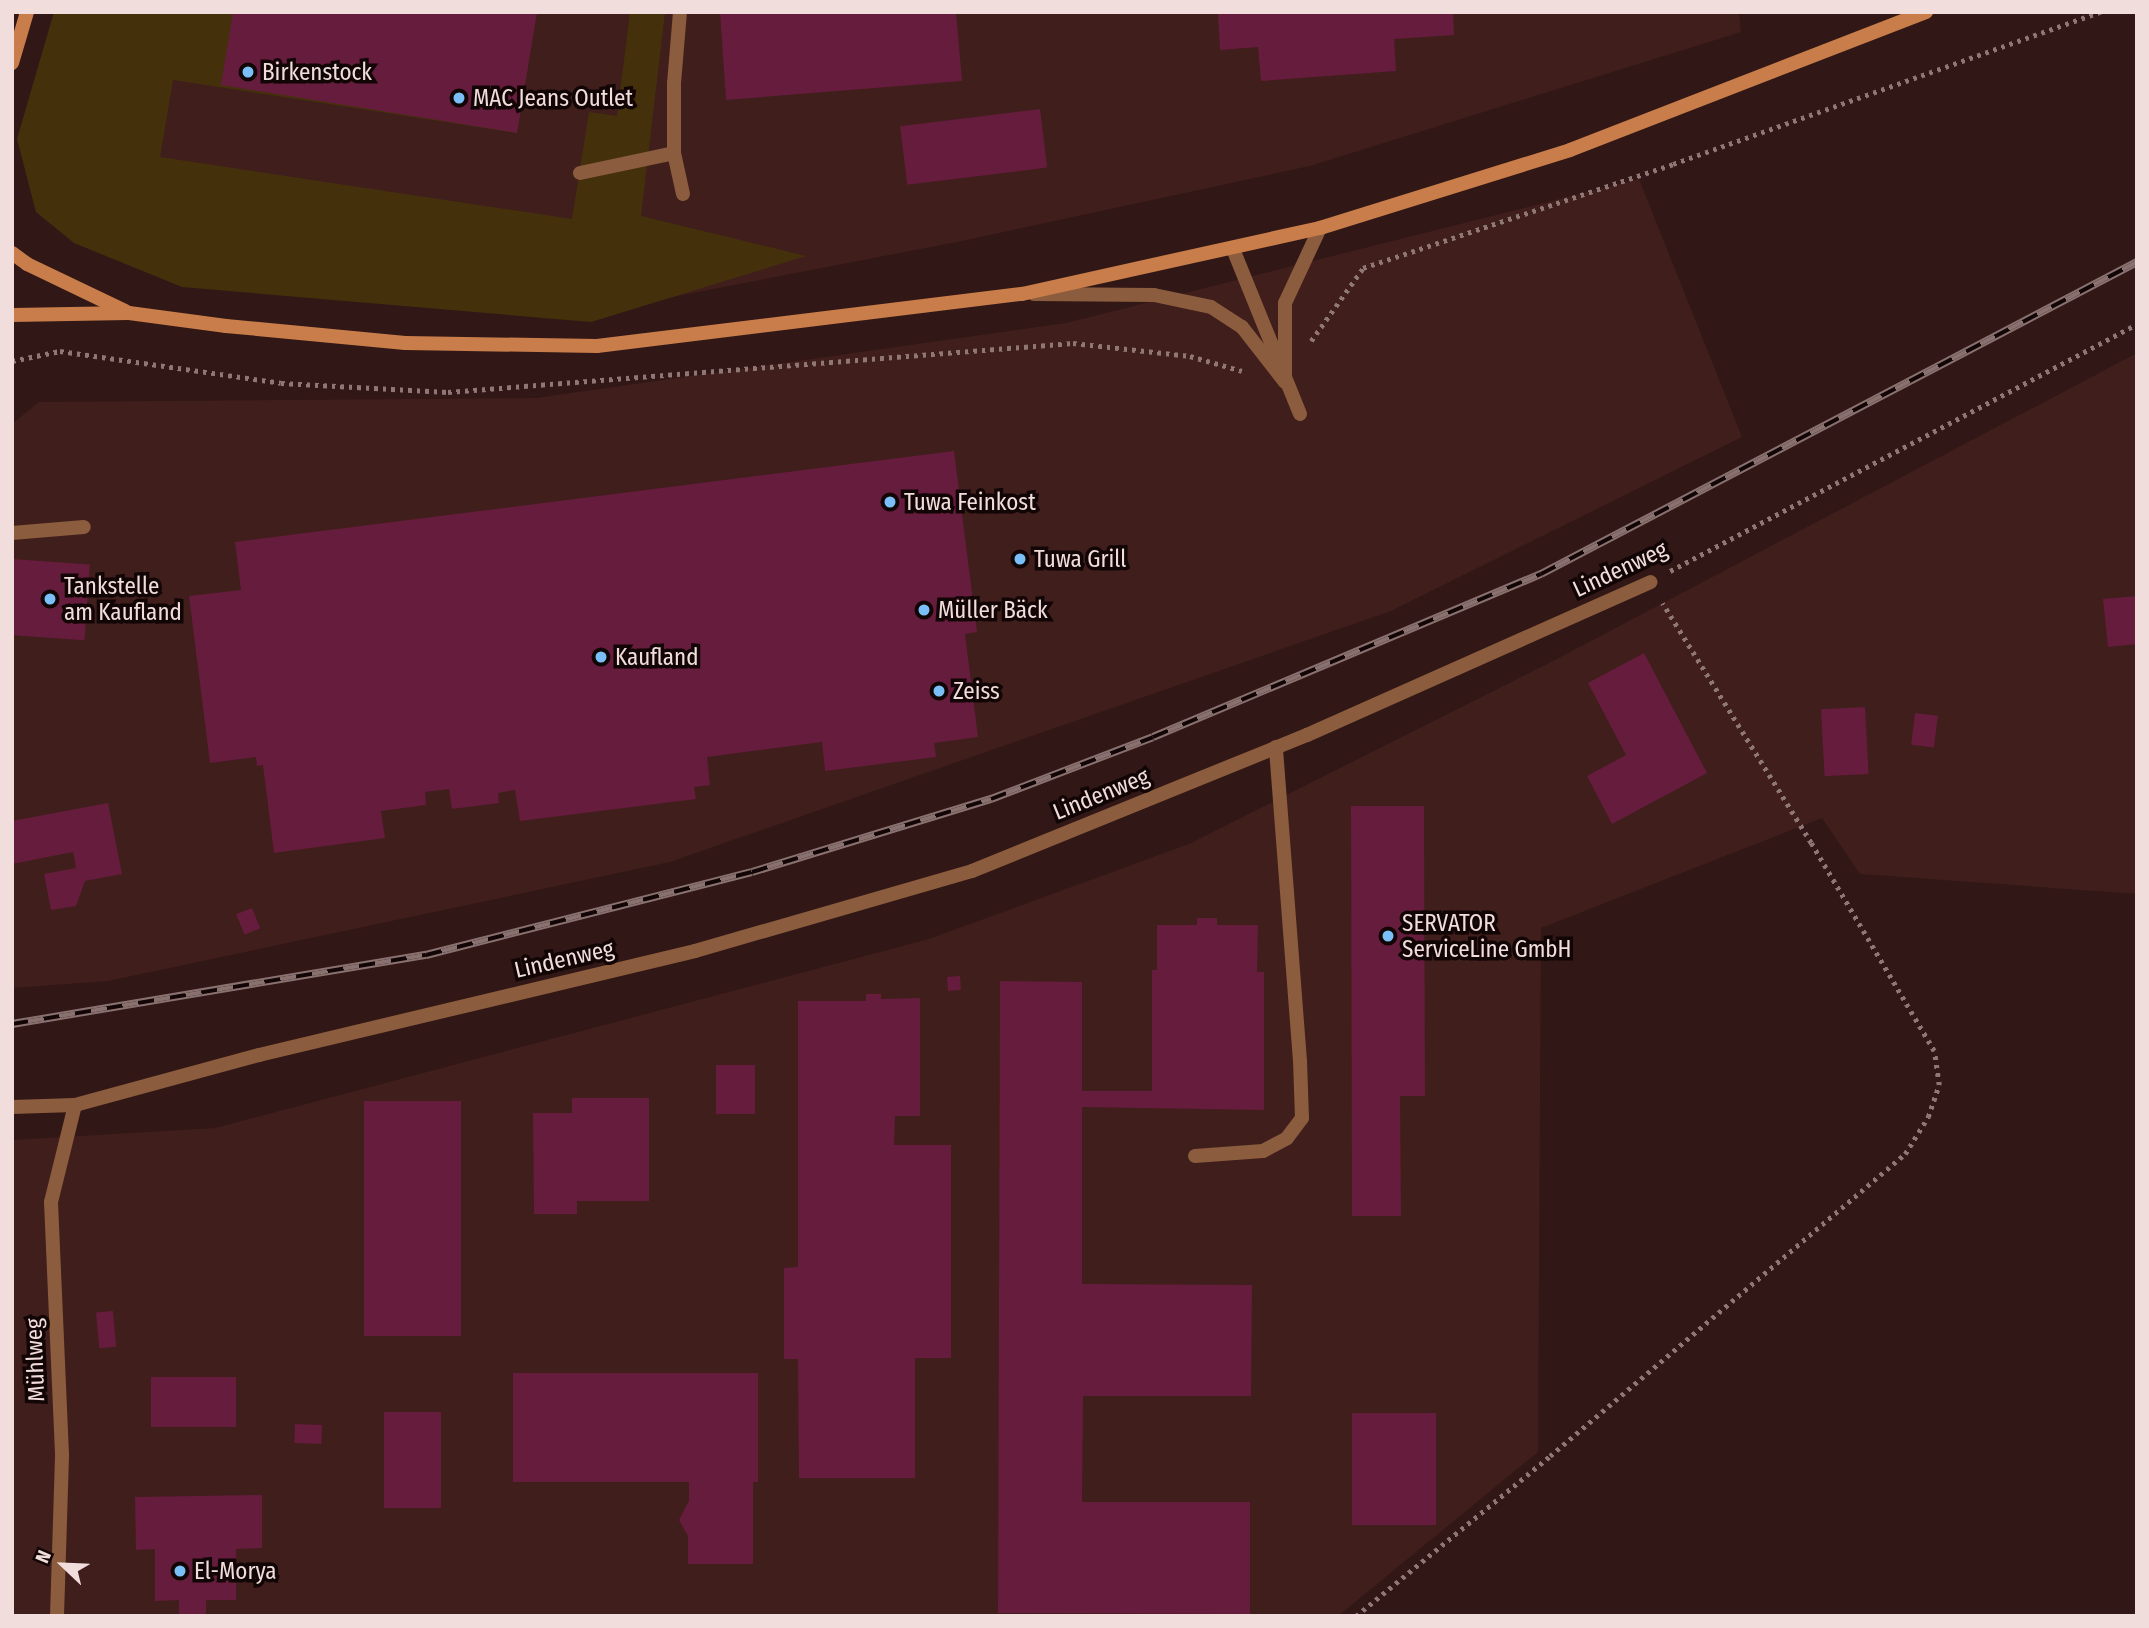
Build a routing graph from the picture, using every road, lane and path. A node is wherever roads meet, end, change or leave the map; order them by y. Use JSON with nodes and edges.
{"nodes":[{"id":1,"x":27,"y":12,"type":"edge"},
{"id":2,"x":680,"y":12,"type":"edge"},
{"id":3,"x":1926,"y":12,"type":"edge"},
{"id":4,"x":15,"y":40,"type":"edge"},
{"id":5,"x":12,"y":63,"type":"edge"},
{"id":6,"x":674,"y":153,"type":"junction"},
{"id":7,"x":580,"y":173,"type":"dead end"},
{"id":8,"x":683,"y":194,"type":"dead end"},
{"id":9,"x":1320,"y":228,"type":"junction"},
{"id":10,"x":1233,"y":249,"type":"junction"},
{"id":11,"x":12,"y":253,"type":"edge"},
{"id":12,"x":1022,"y":294,"type":"junction"},
{"id":13,"x":129,"y":313,"type":"junction"},
{"id":14,"x":12,"y":315,"type":"edge"},
{"id":15,"x":2137,"y":324,"type":"edge"},
{"id":16,"x":1285,"y":382,"type":"junction"},
{"id":17,"x":1300,"y":414,"type":"dead end"},
{"id":18,"x":85,"y":527,"type":"dead end"},
{"id":19,"x":12,"y":533,"type":"edge"},
{"id":20,"x":1650,"y":582,"type":"junction"},
{"id":21,"x":1276,"y":747,"type":"junction"},
{"id":22,"x":75,"y":1105,"type":"junction"},
{"id":23,"x":12,"y":1107,"type":"edge"},
{"id":24,"x":1195,"y":1156,"type":"dead end"},
{"id":25,"x":57,"y":1616,"type":"edge"},
{"id":26,"x":1356,"y":1616,"type":"edge"}],
"edges":[{"from":1,"to":4,"type":"main road"},
{"from":2,"to":6,"type":"street"},
{"from":3,"to":9,"type":"main road"},
{"from":4,"to":5,"type":"main road"},
{"from":6,"to":7,"type":"street"},
{"from":6,"to":8,"type":"street"},
{"from":9,"to":10,"type":"main road"},
{"from":9,"to":16,"type":"street"},
{"from":10,"to":12,"type":"main road"},
{"from":10,"to":16,"type":"street"},
{"from":11,"to":13,"type":"main road"},
{"from":12,"to":13,"type":"main road"},
{"from":12,"to":16,"type":"street"},
{"from":13,"to":14,"type":"main road"},
{"from":15,"to":20,"type":"path","name":"Lindenweg"},
{"from":16,"to":17,"type":"street"},
{"from":18,"to":19,"type":"street"},
{"from":20,"to":21,"type":"street","name":"Lindenweg"},
{"from":20,"to":26,"type":"path"},
{"from":21,"to":22,"type":"street","name":"Lindenweg"},
{"from":21,"to":24,"type":"street"},
{"from":22,"to":23,"type":"street","name":"Lindenweg"},
{"from":22,"to":25,"type":"street","name":"Mühlweg"}]}
